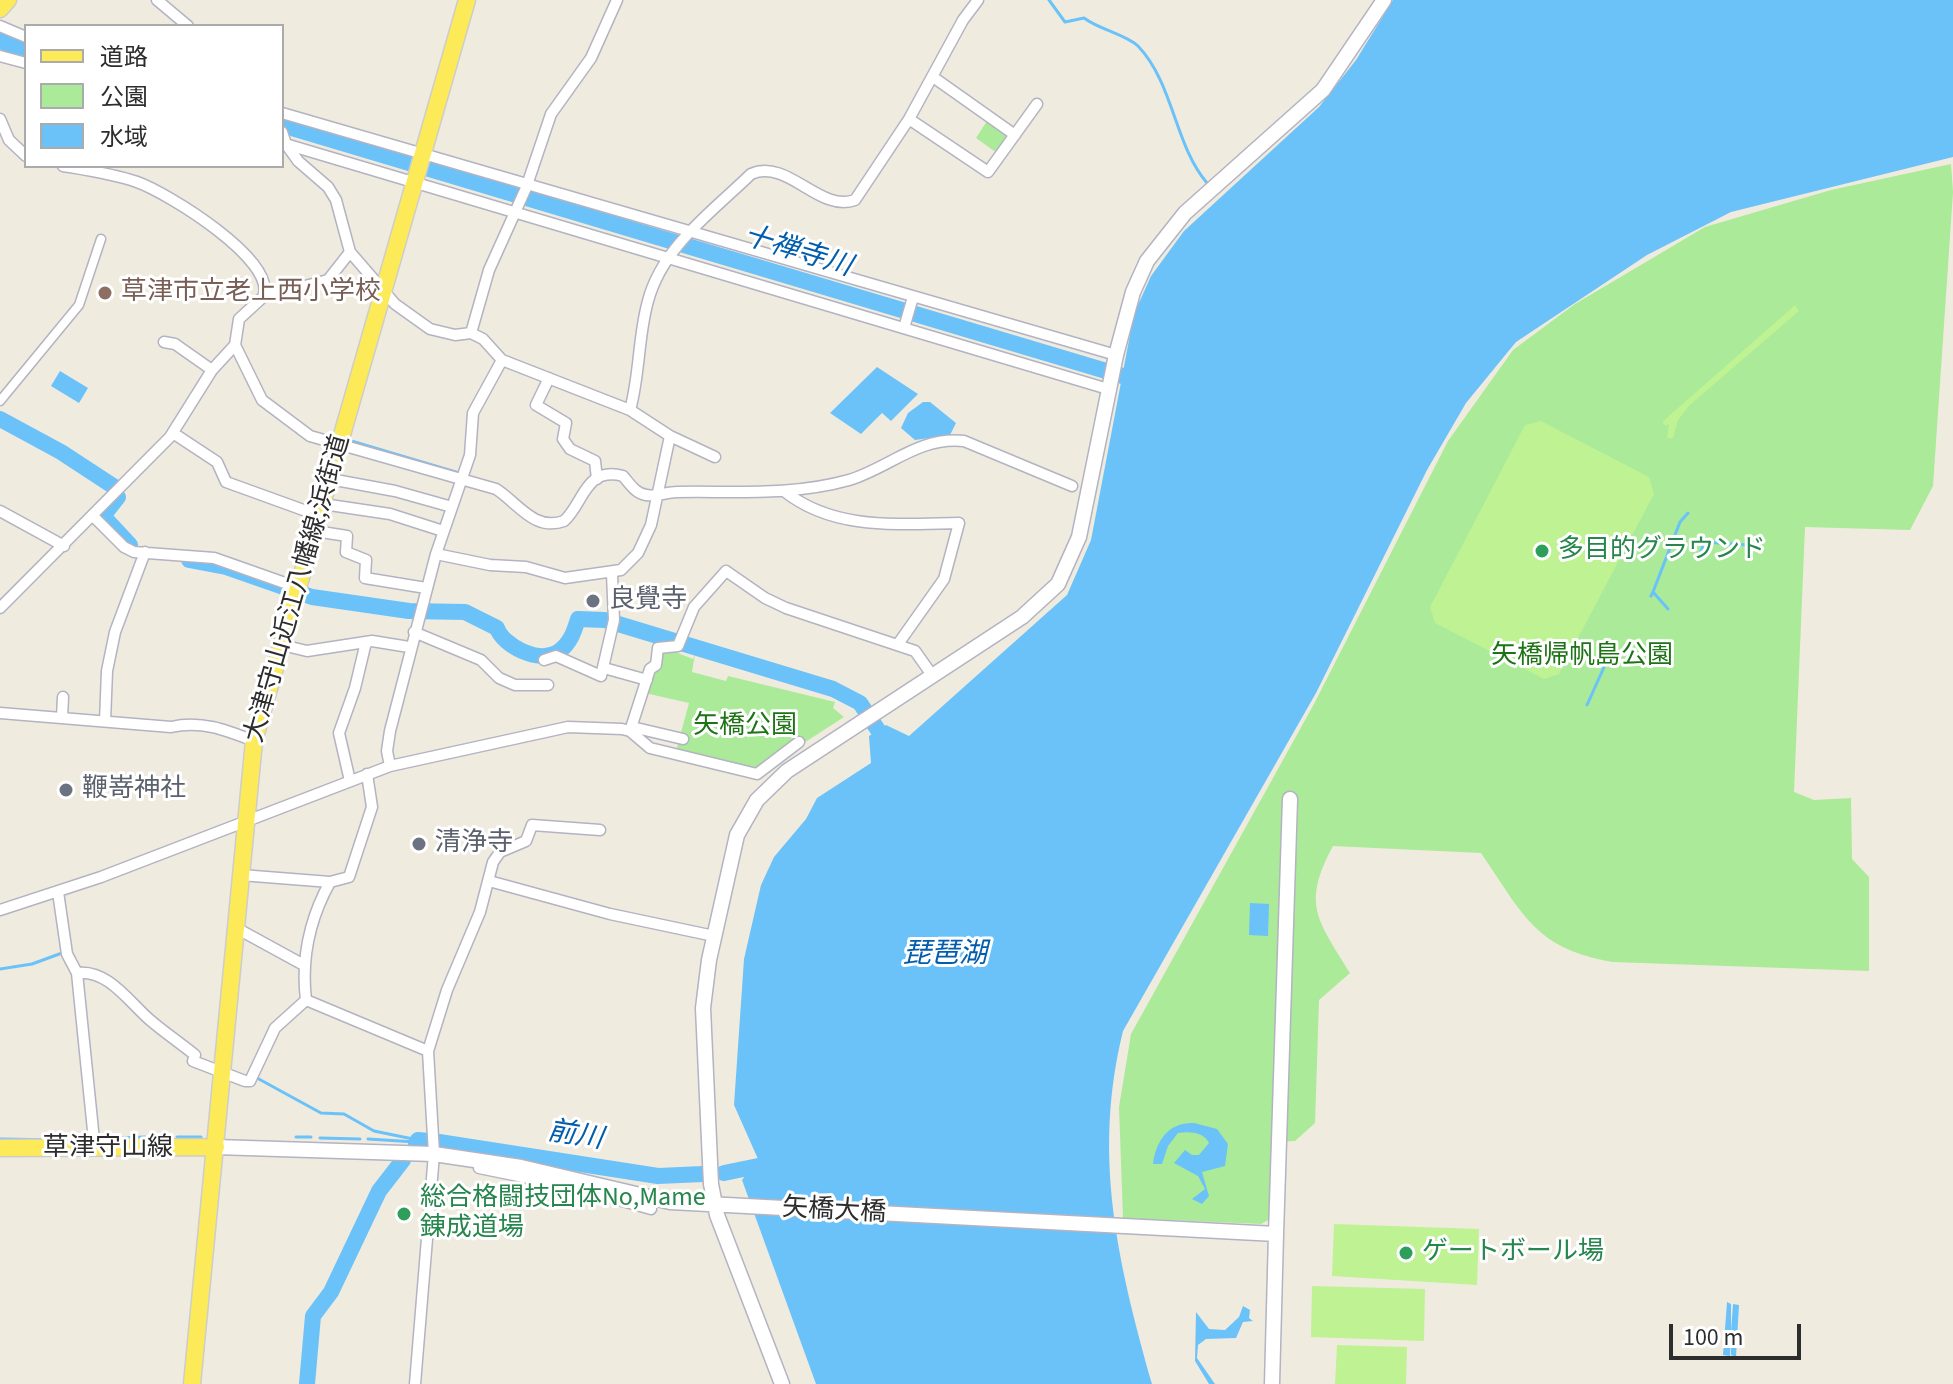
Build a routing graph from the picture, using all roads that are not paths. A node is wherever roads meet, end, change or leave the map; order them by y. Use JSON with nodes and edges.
{"nodes":[{"id":1,"x":8,"y":0,"type":"edge"},
{"id":2,"x":157,"y":0,"type":"edge"},
{"id":3,"x":467,"y":0,"type":"edge"},
{"id":4,"x":617,"y":0,"type":"edge"},
{"id":5,"x":978,"y":0,"type":"edge"},
{"id":6,"x":1384,"y":0,"type":"edge"},
{"id":7,"x":0,"y":9,"type":"edge"},
{"id":8,"x":186,"y":24,"type":"edge"},
{"id":9,"x":0,"y":26,"type":"edge"},
{"id":10,"x":24,"y":36,"type":"edge"},
{"id":11,"x":0,"y":56,"type":"edge"},
{"id":12,"x":24,"y":62,"type":"edge"},
{"id":13,"x":933,"y":77,"type":"junction"},
{"id":14,"x":1037,"y":104,"type":"dead end"},
{"id":15,"x":284,"y":114,"type":"edge"},
{"id":16,"x":0,"y":119,"type":"edge"},
{"id":17,"x":909,"y":119,"type":"junction"},
{"id":18,"x":1015,"y":135,"type":"junction"},
{"id":19,"x":284,"y":140,"type":"edge"},
{"id":20,"x":24,"y":154,"type":"edge"},
{"id":21,"x":422,"y":156,"type":"junction"},
{"id":22,"x":73,"y":168,"type":"edge"},
{"id":23,"x":416,"y":181,"type":"junction"},
{"id":24,"x":526,"y":186,"type":"junction"},
{"id":25,"x":516,"y":210,"type":"junction"},
{"id":26,"x":689,"y":234,"type":"junction"},
{"id":27,"x":101,"y":239,"type":"dead end"},
{"id":28,"x":350,"y":252,"type":"junction"},
{"id":29,"x":669,"y":256,"type":"junction"},
{"id":30,"x":384,"y":291,"type":"junction"},
{"id":31,"x":263,"y":297,"type":"junction"},
{"id":32,"x":912,"y":299,"type":"junction"},
{"id":33,"x":904,"y":326,"type":"junction"},
{"id":34,"x":471,"y":333,"type":"junction"},
{"id":35,"x":164,"y":342,"type":"dead end"},
{"id":36,"x":235,"y":345,"type":"junction"},
{"id":37,"x":1115,"y":357,"type":"junction"},
{"id":38,"x":502,"y":360,"type":"junction"},
{"id":39,"x":212,"y":370,"type":"junction"},
{"id":40,"x":549,"y":378,"type":"junction"},
{"id":41,"x":1109,"y":387,"type":"junction"},
{"id":42,"x":0,"y":401,"type":"edge"},
{"id":43,"x":630,"y":410,"type":"junction"},
{"id":44,"x":173,"y":433,"type":"junction"},
{"id":45,"x":670,"y":436,"type":"junction"},
{"id":46,"x":339,"y":445,"type":"junction"},
{"id":47,"x":715,"y":457,"type":"dead end"},
{"id":48,"x":330,"y":479,"type":"junction"},
{"id":49,"x":597,"y":479,"type":"junction"},
{"id":50,"x":461,"y":481,"type":"junction"},
{"id":51,"x":1072,"y":486,"type":"dead end"},
{"id":52,"x":784,"y":491,"type":"junction"},
{"id":53,"x":656,"y":496,"type":"junction"},
{"id":54,"x":452,"y":507,"type":"junction"},
{"id":55,"x":0,"y":511,"type":"edge"},
{"id":56,"x":93,"y":516,"type":"junction"},
{"id":57,"x":319,"y":517,"type":"junction"},
{"id":58,"x":443,"y":531,"type":"junction"},
{"id":59,"x":64,"y":546,"type":"junction"},
{"id":60,"x":145,"y":552,"type":"junction"},
{"id":61,"x":436,"y":554,"type":"junction"},
{"id":62,"x":612,"y":574,"type":"junction"},
{"id":63,"x":426,"y":588,"type":"junction"},
{"id":64,"x":298,"y":592,"type":"junction"},
{"id":65,"x":0,"y":608,"type":"edge"},
{"id":66,"x":414,"y":632,"type":"junction"},
{"id":67,"x":366,"y":642,"type":"junction"},
{"id":68,"x":898,"y":644,"type":"junction"},
{"id":69,"x":282,"y":645,"type":"junction"},
{"id":70,"x":409,"y":647,"type":"junction"},
{"id":71,"x":544,"y":660,"type":"dead end"},
{"id":72,"x":604,"y":668,"type":"junction"},
{"id":73,"x":932,"y":675,"type":"junction"},
{"id":74,"x":647,"y":680,"type":"junction"},
{"id":75,"x":548,"y":685,"type":"dead end"},
{"id":76,"x":63,"y":697,"type":"dead end"},
{"id":77,"x":0,"y":713,"type":"edge"},
{"id":78,"x":62,"y":718,"type":"junction"},
{"id":79,"x":105,"y":721,"type":"junction"},
{"id":80,"x":631,"y":729,"type":"junction"},
{"id":81,"x":683,"y":739,"type":"dead end"},
{"id":82,"x":254,"y":741,"type":"junction"},
{"id":83,"x":799,"y":742,"type":"dead end"},
{"id":84,"x":390,"y":766,"type":"junction"},
{"id":85,"x":367,"y":774,"type":"junction"},
{"id":86,"x":350,"y":781,"type":"junction"},
{"id":87,"x":1290,"y":799,"type":"dead end"},
{"id":88,"x":246,"y":823,"type":"junction"},
{"id":89,"x":600,"y":830,"type":"dead end"},
{"id":90,"x":241,"y":875,"type":"junction"},
{"id":91,"x":489,"y":881,"type":"junction"},
{"id":92,"x":330,"y":882,"type":"junction"},
{"id":93,"x":58,"y":892,"type":"junction"},
{"id":94,"x":0,"y":910,"type":"edge"},
{"id":95,"x":238,"y":929,"type":"junction"},
{"id":96,"x":714,"y":936,"type":"junction"},
{"id":97,"x":302,"y":964,"type":"junction"},
{"id":98,"x":77,"y":973,"type":"junction"},
{"id":99,"x":306,"y":1000,"type":"junction"},
{"id":100,"x":428,"y":1051,"type":"junction"},
{"id":101,"x":223,"y":1074,"type":"junction"},
{"id":102,"x":216,"y":1147,"type":"junction"},
{"id":103,"x":0,"y":1148,"type":"edge"},
{"id":104,"x":95,"y":1150,"type":"junction"},
{"id":105,"x":431,"y":1154,"type":"junction"},
{"id":106,"x":721,"y":1205,"type":"junction"},
{"id":107,"x":651,"y":1209,"type":"dead end"},
{"id":108,"x":1276,"y":1234,"type":"junction"},
{"id":109,"x":192,"y":1384,"type":"edge"},
{"id":110,"x":415,"y":1384,"type":"edge"},
{"id":111,"x":782,"y":1384,"type":"edge"},
{"id":112,"x":1272,"y":1384,"type":"edge"}],
"edges":[{"from":1,"to":7,"type":"main road"},
{"from":2,"to":8,"type":"street"},
{"from":3,"to":21,"type":"main road","name":"大津守山近江八幡線;浜街道"},
{"from":4,"to":24,"type":"street"},
{"from":5,"to":13,"type":"street"},
{"from":6,"to":37,"type":"street"},
{"from":9,"to":10,"type":"street"},
{"from":11,"to":12,"type":"street"},
{"from":13,"to":17,"type":"street"},
{"from":13,"to":18,"type":"street"},
{"from":14,"to":18,"type":"street"},
{"from":15,"to":21,"type":"street"},
{"from":16,"to":20,"type":"street"},
{"from":17,"to":18,"type":"street"},
{"from":17,"to":26,"type":"street"},
{"from":19,"to":23,"type":"street"},
{"from":19,"to":28,"type":"street"},
{"from":21,"to":23,"type":"main road","name":"大津守山近江八幡線;浜街道"},
{"from":21,"to":24,"type":"street"},
{"from":22,"to":31,"type":"street"},
{"from":23,"to":25,"type":"street"},
{"from":23,"to":30,"type":"main road","name":"大津守山近江八幡線;浜街道"},
{"from":24,"to":25,"type":"street"},
{"from":24,"to":26,"type":"street"},
{"from":25,"to":29,"type":"street"},
{"from":25,"to":34,"type":"street"},
{"from":26,"to":29,"type":"street"},
{"from":26,"to":32,"type":"street"},
{"from":27,"to":42,"type":"street"},
{"from":28,"to":30,"type":"street"},
{"from":28,"to":31,"type":"street"},
{"from":29,"to":33,"type":"street"},
{"from":29,"to":43,"type":"street"},
{"from":30,"to":34,"type":"street"},
{"from":30,"to":46,"type":"main road","name":"大津守山近江八幡線;浜街道"},
{"from":31,"to":36,"type":"street"},
{"from":32,"to":33,"type":"street"},
{"from":32,"to":37,"type":"street"},
{"from":33,"to":41,"type":"street"},
{"from":34,"to":38,"type":"street"},
{"from":35,"to":39,"type":"street"},
{"from":36,"to":39,"type":"street"},
{"from":36,"to":46,"type":"street"},
{"from":37,"to":41,"type":"street"},
{"from":38,"to":40,"type":"street"},
{"from":38,"to":50,"type":"street"},
{"from":39,"to":44,"type":"street"},
{"from":40,"to":43,"type":"street"},
{"from":40,"to":49,"type":"street"},
{"from":41,"to":73,"type":"street"},
{"from":43,"to":45,"type":"street"},
{"from":44,"to":56,"type":"street"},
{"from":44,"to":57,"type":"street"},
{"from":45,"to":47,"type":"street"},
{"from":45,"to":53,"type":"street"},
{"from":46,"to":48,"type":"main road","name":"大津守山近江八幡線;浜街道"},
{"from":46,"to":50,"type":"street"},
{"from":48,"to":54,"type":"street"},
{"from":48,"to":57,"type":"main road","name":"大津守山近江八幡線;浜街道"},
{"from":49,"to":50,"type":"street"},
{"from":49,"to":53,"type":"street"},
{"from":50,"to":54,"type":"street"},
{"from":51,"to":52,"type":"street"},
{"from":52,"to":53,"type":"street"},
{"from":52,"to":68,"type":"street"},
{"from":53,"to":62,"type":"street"},
{"from":54,"to":58,"type":"street"},
{"from":55,"to":59,"type":"street"},
{"from":56,"to":59,"type":"street"},
{"from":56,"to":60,"type":"street"},
{"from":57,"to":58,"type":"street"},
{"from":57,"to":63,"type":"street"},
{"from":57,"to":64,"type":"main road","name":"大津守山近江八幡線;浜街道"},
{"from":58,"to":61,"type":"street"},
{"from":59,"to":65,"type":"street"},
{"from":60,"to":64,"type":"street"},
{"from":60,"to":79,"type":"street"},
{"from":61,"to":62,"type":"street"},
{"from":61,"to":63,"type":"street"},
{"from":62,"to":72,"type":"street"},
{"from":63,"to":66,"type":"street"},
{"from":64,"to":69,"type":"main road","name":"大津守山近江八幡線;浜街道"},
{"from":66,"to":70,"type":"street"},
{"from":66,"to":75,"type":"street"},
{"from":67,"to":69,"type":"street"},
{"from":67,"to":70,"type":"street"},
{"from":67,"to":86,"type":"street"},
{"from":68,"to":73,"type":"street"},
{"from":68,"to":74,"type":"street"},
{"from":69,"to":82,"type":"main road","name":"大津守山近江八幡線;浜街道"},
{"from":70,"to":84,"type":"street"},
{"from":71,"to":72,"type":"street"},
{"from":72,"to":74,"type":"street"},
{"from":73,"to":96,"type":"street"},
{"from":74,"to":80,"type":"street"},
{"from":76,"to":78,"type":"street"},
{"from":77,"to":78,"type":"street"},
{"from":78,"to":79,"type":"street"},
{"from":79,"to":82,"type":"street"},
{"from":80,"to":81,"type":"street"},
{"from":80,"to":83,"type":"street"},
{"from":80,"to":84,"type":"street"},
{"from":82,"to":88,"type":"main road","name":"大津守山近江八幡線;浜街道"},
{"from":84,"to":85,"type":"street"},
{"from":85,"to":86,"type":"street"},
{"from":85,"to":92,"type":"street"},
{"from":86,"to":88,"type":"street"},
{"from":87,"to":108,"type":"street"},
{"from":88,"to":90,"type":"main road","name":"大津守山近江八幡線;浜街道"},
{"from":88,"to":93,"type":"street"},
{"from":89,"to":91,"type":"street"},
{"from":90,"to":92,"type":"street"},
{"from":90,"to":95,"type":"main road","name":"大津守山近江八幡線;浜街道"},
{"from":91,"to":96,"type":"street"},
{"from":91,"to":100,"type":"street"},
{"from":92,"to":97,"type":"street"},
{"from":93,"to":94,"type":"street"},
{"from":93,"to":98,"type":"street"},
{"from":95,"to":97,"type":"street"},
{"from":95,"to":101,"type":"main road","name":"大津守山近江八幡線;浜街道"},
{"from":96,"to":106,"type":"street"},
{"from":97,"to":99,"type":"street"},
{"from":98,"to":101,"type":"street"},
{"from":98,"to":104,"type":"street"},
{"from":99,"to":100,"type":"street"},
{"from":99,"to":101,"type":"street"},
{"from":100,"to":105,"type":"street"},
{"from":101,"to":102,"type":"main road","name":"大津守山近江八幡線;浜街道"},
{"from":102,"to":104,"type":"main road","name":"草津守山線"},
{"from":102,"to":105,"type":"street","name":"矢橋大橋"},
{"from":102,"to":109,"type":"main road","name":"大津守山近江八幡線;浜街道"},
{"from":103,"to":104,"type":"main road","name":"草津守山線"},
{"from":105,"to":106,"type":"street","name":"矢橋大橋"},
{"from":105,"to":107,"type":"street"},
{"from":105,"to":110,"type":"street"},
{"from":106,"to":108,"type":"street","name":"矢橋大橋"},
{"from":106,"to":111,"type":"street"},
{"from":108,"to":112,"type":"street"}]}
